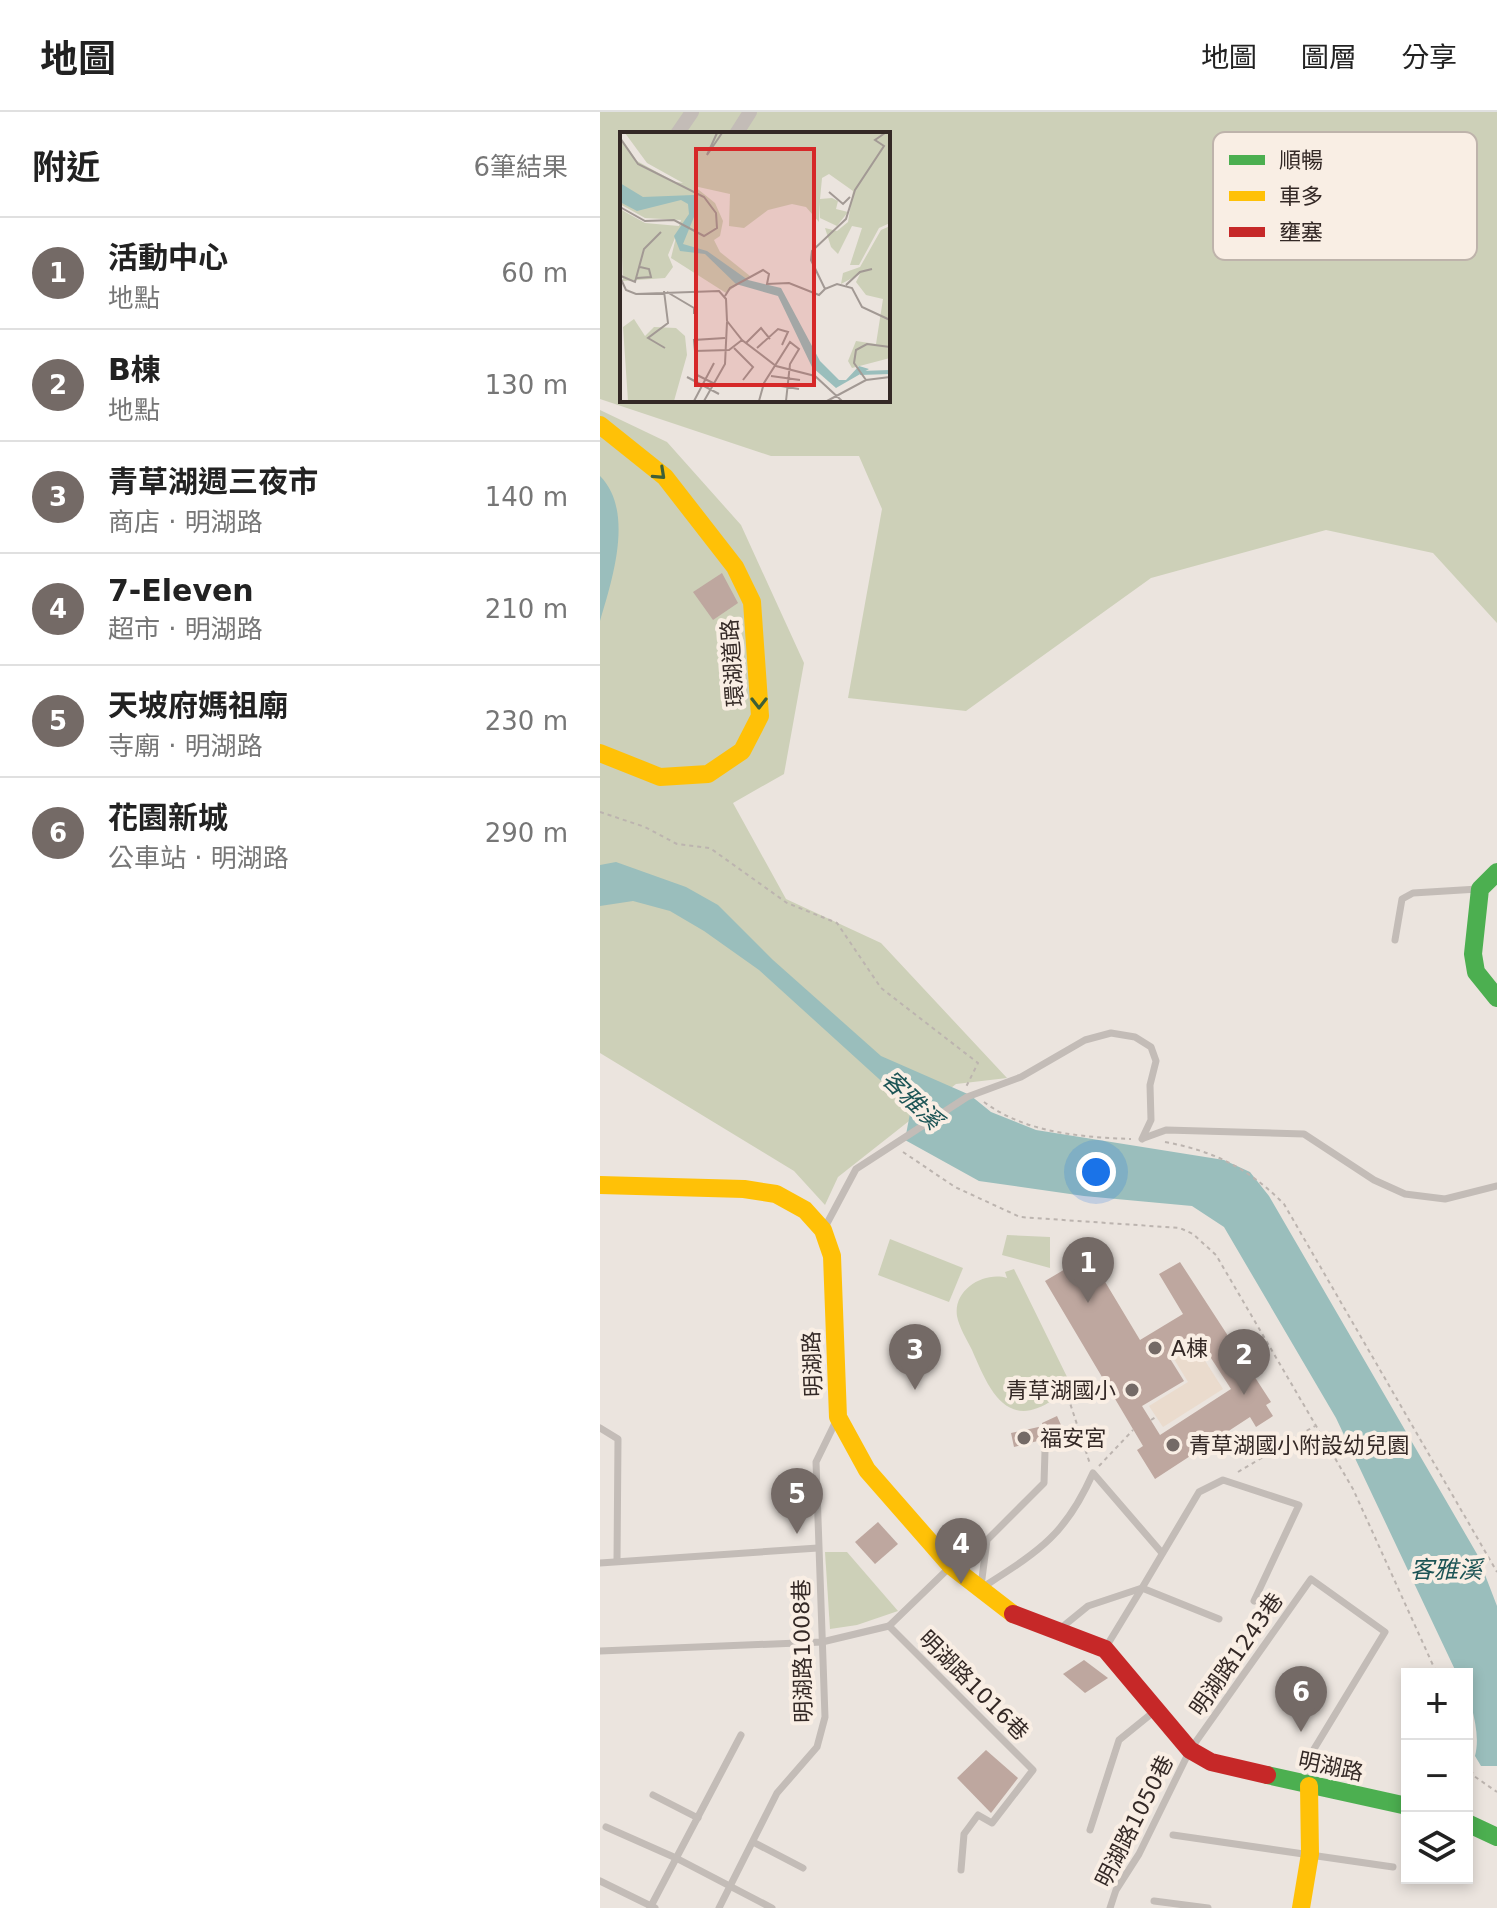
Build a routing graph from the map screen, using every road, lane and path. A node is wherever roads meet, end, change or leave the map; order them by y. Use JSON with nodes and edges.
{"nodes":[{"id":1,"x":692,"y":112,"type":"edge"},
{"id":2,"x":750,"y":112,"type":"edge"},
{"id":3,"x":678,"y":132,"type":"edge"},
{"id":4,"x":737,"y":132,"type":"edge"},
{"id":5,"x":600,"y":425,"type":"edge"},
{"id":6,"x":600,"y":753,"type":"edge"},
{"id":7,"x":600,"y":812,"type":"edge"},
{"id":8,"x":1497,"y":872,"type":"edge"},
{"id":9,"x":1480,"y":889,"type":"junction"},
{"id":10,"x":1395,"y":940,"type":"dead end"},
{"id":11,"x":1497,"y":998,"type":"edge"},
{"id":12,"x":971,"y":1096,"type":"junction"},
{"id":13,"x":1142,"y":1139,"type":"junction"},
{"id":14,"x":900,"y":1143,"type":"junction"},
{"id":15,"x":600,"y":1185,"type":"edge"},
{"id":16,"x":1497,"y":1186,"type":"edge"},
{"id":17,"x":823,"y":1230,"type":"junction"},
{"id":18,"x":1068,"y":1397,"type":"dead end"},
{"id":19,"x":838,"y":1417,"type":"junction"},
{"id":20,"x":1156,"y":1417,"type":"dead end"},
{"id":21,"x":1151,"y":1420,"type":"dead end"},
{"id":22,"x":1316,"y":1425,"type":"junction"},
{"id":23,"x":600,"y":1428,"type":"edge"},
{"id":24,"x":1133,"y":1430,"type":"dead end"},
{"id":25,"x":1045,"y":1451,"type":"dead end"},
{"id":26,"x":1093,"y":1473,"type":"junction"},
{"id":27,"x":1231,"y":1483,"type":"junction"},
{"id":28,"x":818,"y":1548,"type":"junction"},
{"id":29,"x":1162,"y":1553,"type":"junction"},
{"id":30,"x":617,"y":1561,"type":"junction"},
{"id":31,"x":600,"y":1563,"type":"edge"},
{"id":32,"x":951,"y":1566,"type":"junction"},
{"id":33,"x":1497,"y":1572,"type":"edge"},
{"id":34,"x":981,"y":1588,"type":"junction"},
{"id":35,"x":1142,"y":1588,"type":"junction"},
{"id":36,"x":1254,"y":1601,"type":"dead end"},
{"id":37,"x":1219,"y":1619,"type":"dead end"},
{"id":38,"x":889,"y":1626,"type":"junction"},
{"id":39,"x":1056,"y":1631,"type":"junction"},
{"id":40,"x":822,"y":1642,"type":"junction"},
{"id":41,"x":1105,"y":1649,"type":"junction"},
{"id":42,"x":600,"y":1651,"type":"edge"},
{"id":43,"x":1434,"y":1668,"type":"edge"},
{"id":44,"x":1158,"y":1709,"type":"junction"},
{"id":45,"x":741,"y":1735,"type":"dead end"},
{"id":46,"x":1190,"y":1750,"type":"junction"},
{"id":47,"x":1473,"y":1774,"type":"edge"},
{"id":48,"x":1309,"y":1786,"type":"junction"},
{"id":49,"x":1497,"y":1792,"type":"edge"},
{"id":50,"x":653,"y":1795,"type":"dead end"},
{"id":51,"x":1401,"y":1805,"type":"edge"},
{"id":52,"x":698,"y":1818,"type":"junction"},
{"id":53,"x":1473,"y":1826,"type":"edge"},
{"id":54,"x":606,"y":1827,"type":"dead end"},
{"id":55,"x":1090,"y":1830,"type":"dead end"},
{"id":56,"x":1173,"y":1835,"type":"dead end"},
{"id":57,"x":1497,"y":1837,"type":"edge"},
{"id":58,"x":753,"y":1842,"type":"junction"},
{"id":59,"x":1310,"y":1854,"type":"junction"},
{"id":60,"x":676,"y":1858,"type":"junction"},
{"id":61,"x":1393,"y":1867,"type":"dead end"},
{"id":62,"x":803,"y":1868,"type":"dead end"},
{"id":63,"x":961,"y":1870,"type":"dead end"},
{"id":64,"x":600,"y":1881,"type":"edge"},
{"id":65,"x":730,"y":1886,"type":"junction"},
{"id":66,"x":1154,"y":1901,"type":"dead end"},
{"id":67,"x":652,"y":1907,"type":"edge"},
{"id":68,"x":719,"y":1908,"type":"edge"},
{"id":69,"x":772,"y":1908,"type":"edge"},
{"id":70,"x":1110,"y":1908,"type":"edge"},
{"id":71,"x":1208,"y":1908,"type":"edge"},
{"id":72,"x":1301,"y":1908,"type":"edge"}],
"edges":[{"from":1,"to":3,"type":"street"},
{"from":2,"to":4,"type":"street"},
{"from":5,"to":6,"type":"street","name":"環湖道路","one_way":true},
{"from":7,"to":12,"type":"path"},
{"from":8,"to":9,"type":"street"},
{"from":9,"to":10,"type":"lane"},
{"from":9,"to":11,"type":"street"},
{"from":12,"to":13,"type":"path"},
{"from":12,"to":13,"type":"lane"},
{"from":12,"to":14,"type":"lane"},
{"from":13,"to":16,"type":"lane"},
{"from":13,"to":33,"type":"path"},
{"from":14,"to":17,"type":"lane"},
{"from":14,"to":22,"type":"path"},
{"from":15,"to":17,"type":"street"},
{"from":17,"to":19,"type":"street","name":"明湖路"},
{"from":18,"to":26,"type":"path"},
{"from":19,"to":28,"type":"lane","name":"明湖路1008巷"},
{"from":19,"to":32,"type":"street","name":"明湖路"},
{"from":20,"to":21,"type":"path"},
{"from":22,"to":27,"type":"path"},
{"from":22,"to":43,"type":"path"},
{"from":23,"to":30,"type":"lane"},
{"from":24,"to":26,"type":"path"},
{"from":25,"to":34,"type":"lane"},
{"from":26,"to":29,"type":"lane"},
{"from":26,"to":34,"type":"lane"},
{"from":27,"to":29,"type":"lane"},
{"from":27,"to":36,"type":"lane"},
{"from":28,"to":30,"type":"lane"},
{"from":28,"to":40,"type":"lane","name":"明湖路1008巷"},
{"from":29,"to":35,"type":"lane"},
{"from":30,"to":31,"type":"lane"},
{"from":32,"to":34,"type":"street","name":"明湖路"},
{"from":32,"to":38,"type":"lane","name":"明湖路1016巷"},
{"from":34,"to":39,"type":"street","name":"明湖路"},
{"from":35,"to":37,"type":"lane"},
{"from":35,"to":39,"type":"lane"},
{"from":35,"to":41,"type":"lane"},
{"from":38,"to":40,"type":"lane","name":"明湖路1016巷"},
{"from":38,"to":63,"type":"lane","name":"明湖路1016巷"},
{"from":39,"to":41,"type":"street","name":"明湖路"},
{"from":40,"to":42,"type":"lane","name":"明湖路1016巷"},
{"from":40,"to":58,"type":"lane","name":"明湖路1008巷"},
{"from":41,"to":44,"type":"street","name":"明湖路"},
{"from":44,"to":46,"type":"street","name":"明湖路"},
{"from":44,"to":55,"type":"lane"},
{"from":45,"to":52,"type":"lane"},
{"from":46,"to":48,"type":"street","name":"明湖路"},
{"from":46,"to":48,"type":"lane","name":"明湖路1243巷"},
{"from":46,"to":70,"type":"lane","name":"明湖路1050巷"},
{"from":47,"to":49,"type":"path"},
{"from":48,"to":51,"type":"street","name":"明湖路"},
{"from":48,"to":59,"type":"street"},
{"from":50,"to":52,"type":"lane"},
{"from":52,"to":60,"type":"lane"},
{"from":53,"to":57,"type":"street"},
{"from":54,"to":60,"type":"lane"},
{"from":56,"to":59,"type":"lane"},
{"from":58,"to":62,"type":"lane"},
{"from":58,"to":65,"type":"lane","name":"明湖路1008巷"},
{"from":59,"to":61,"type":"lane"},
{"from":59,"to":72,"type":"street"},
{"from":60,"to":65,"type":"lane"},
{"from":60,"to":67,"type":"lane"},
{"from":64,"to":67,"type":"lane"},
{"from":65,"to":68,"type":"lane","name":"明湖路1008巷"},
{"from":65,"to":69,"type":"lane"},
{"from":66,"to":71,"type":"lane"}]}
